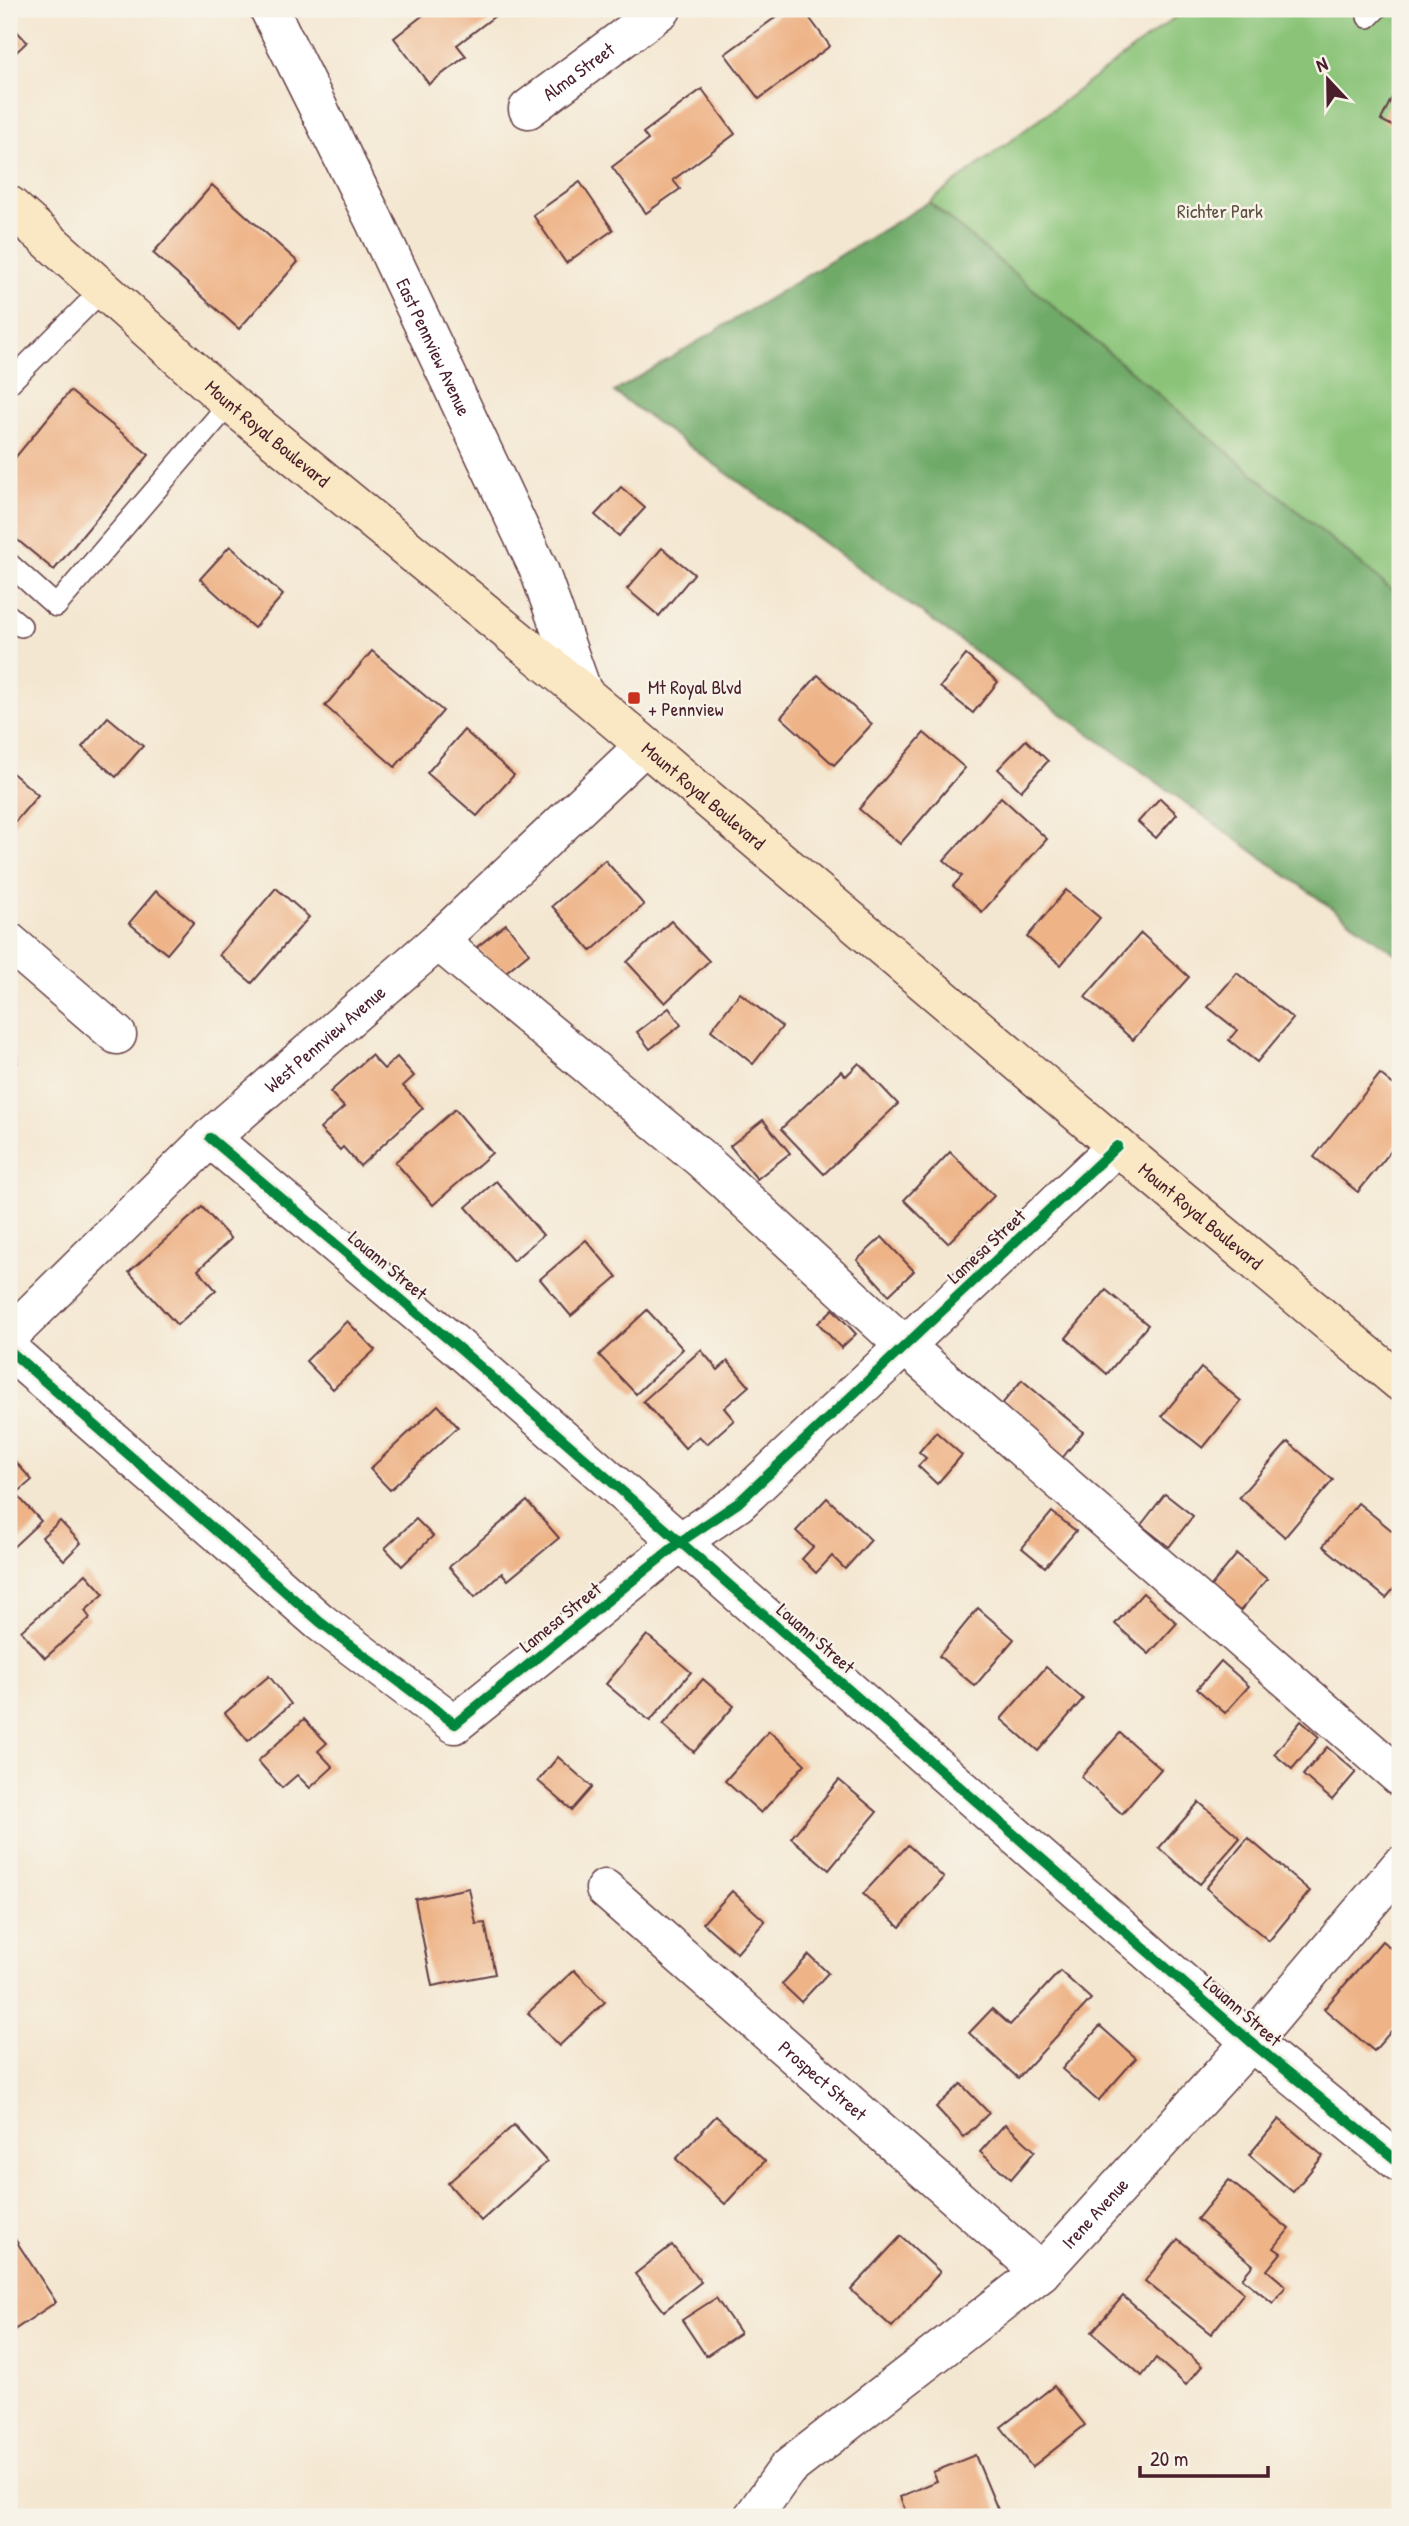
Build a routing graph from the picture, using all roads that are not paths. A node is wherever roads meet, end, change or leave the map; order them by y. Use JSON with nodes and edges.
{"nodes":[{"id":1,"x":269,"y":9,"type":"edge"},
{"id":2,"x":662,"y":9,"type":"edge"},
{"id":3,"x":528,"y":109,"type":"dead end"},
{"id":4,"x":9,"y":205,"type":"edge"},
{"id":5,"x":102,"y":290,"type":"junction"},
{"id":6,"x":9,"y":383,"type":"edge"},
{"id":7,"x":230,"y":403,"type":"junction"},
{"id":8,"x":9,"y":564,"type":"edge"},
{"id":9,"x":583,"y":693,"type":"junction"},
{"id":10,"x":644,"y":747,"type":"junction"},
{"id":11,"x":438,"y":940,"type":"junction"},
{"id":12,"x":9,"y":942,"type":"edge"},
{"id":13,"x":117,"y":1035,"type":"dead end"},
{"id":14,"x":210,"y":1138,"type":"junction"},
{"id":15,"x":1117,"y":1146,"type":"junction"},
{"id":16,"x":9,"y":1336,"type":"edge"},
{"id":17,"x":905,"y":1346,"type":"junction"},
{"id":18,"x":9,"y":1350,"type":"edge"},
{"id":19,"x":1400,"y":1382,"type":"edge"},
{"id":20,"x":680,"y":1542,"type":"junction"},
{"id":21,"x":1400,"y":1777,"type":"edge"},
{"id":22,"x":1400,"y":1866,"type":"edge"},
{"id":23,"x":605,"y":1889,"type":"dead end"},
{"id":24,"x":1251,"y":2042,"type":"junction"},
{"id":25,"x":1400,"y":2163,"type":"edge"},
{"id":26,"x":1041,"y":2272,"type":"junction"},
{"id":27,"x":753,"y":2517,"type":"edge"}],
"edges":[{"from":1,"to":9,"type":"street","name":"East Pennview Avenue"},
{"from":2,"to":3,"type":"street","name":"Alma Street"},
{"from":4,"to":5,"type":"main road","name":"Mount Royal Boulevard"},
{"from":5,"to":6,"type":"lane"},
{"from":5,"to":7,"type":"main road","name":"Mount Royal Boulevard"},
{"from":7,"to":8,"type":"lane"},
{"from":7,"to":9,"type":"main road","name":"Mount Royal Boulevard"},
{"from":9,"to":10,"type":"main road","name":"Mount Royal Boulevard"},
{"from":10,"to":11,"type":"street","name":"West Pennview Avenue"},
{"from":10,"to":15,"type":"main road","name":"Mount Royal Boulevard"},
{"from":11,"to":14,"type":"street","name":"West Pennview Avenue"},
{"from":11,"to":17,"type":"street"},
{"from":12,"to":13,"type":"street"},
{"from":14,"to":16,"type":"street","name":"West Pennview Avenue"},
{"from":14,"to":20,"type":"street","name":"Louann Street"},
{"from":15,"to":17,"type":"street","name":"Lamesa Street"},
{"from":15,"to":19,"type":"main road","name":"Mount Royal Boulevard"},
{"from":17,"to":20,"type":"street","name":"Lamesa Street"},
{"from":17,"to":21,"type":"street"},
{"from":18,"to":20,"type":"street","name":"Lamesa Street"},
{"from":20,"to":24,"type":"street","name":"Louann Street"},
{"from":22,"to":24,"type":"street","name":"Irene Avenue"},
{"from":23,"to":26,"type":"street","name":"Prospect Street"},
{"from":24,"to":25,"type":"street","name":"Louann Street"},
{"from":24,"to":26,"type":"street","name":"Irene Avenue"},
{"from":26,"to":27,"type":"street","name":"Irene Avenue"}]}
